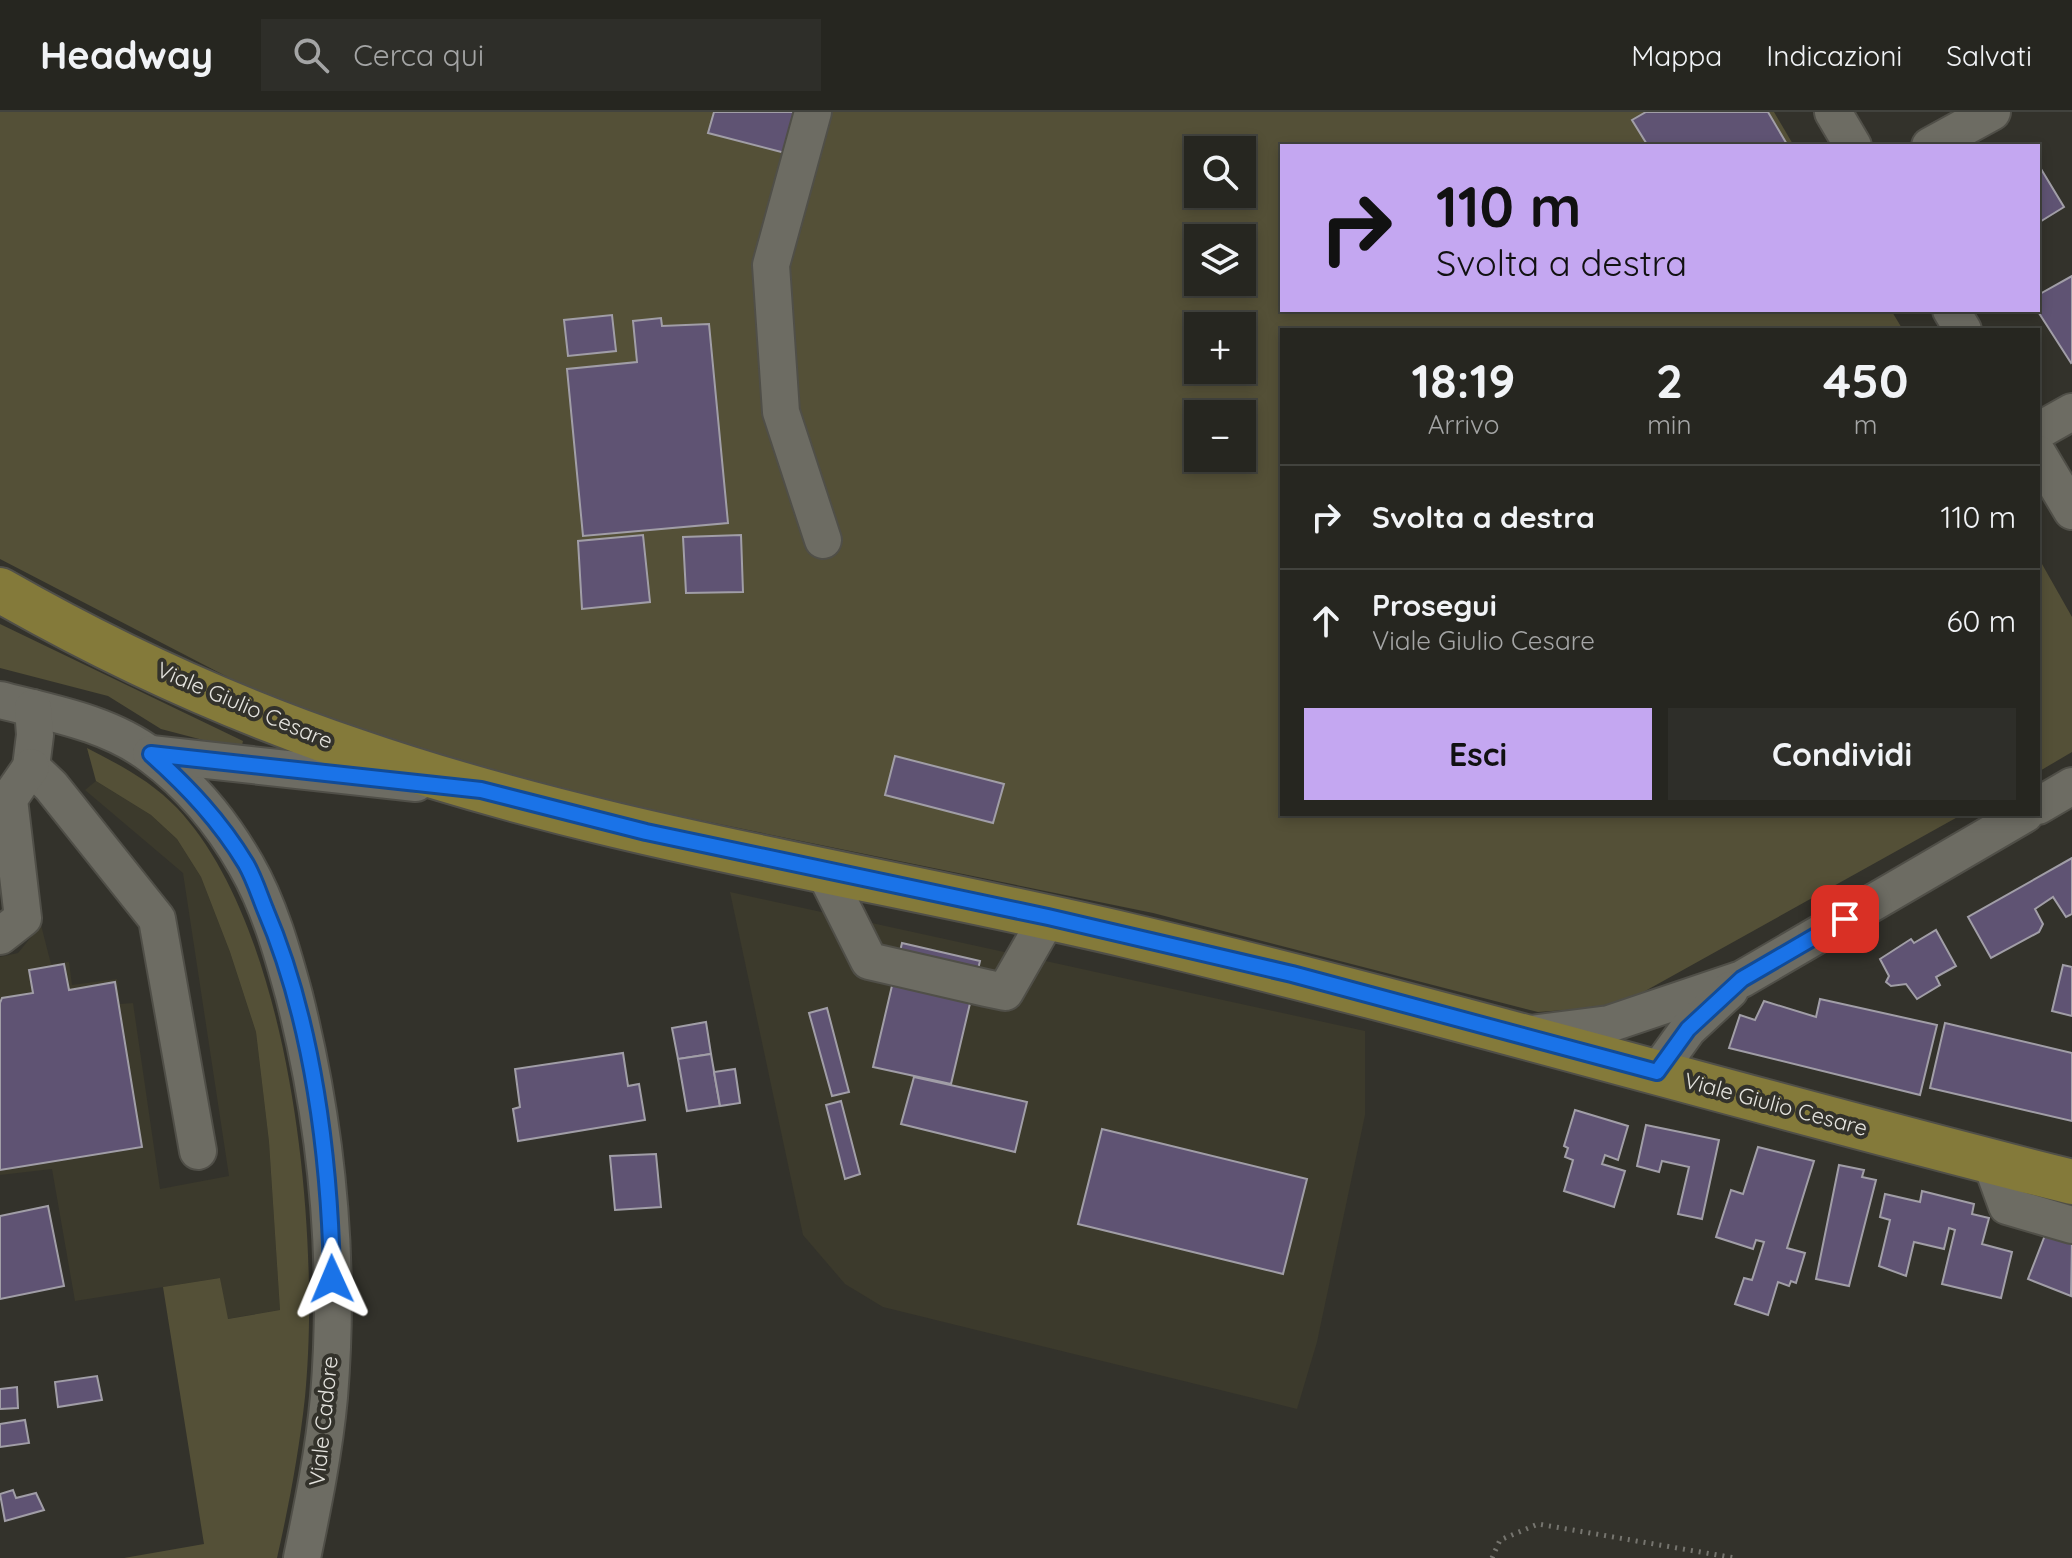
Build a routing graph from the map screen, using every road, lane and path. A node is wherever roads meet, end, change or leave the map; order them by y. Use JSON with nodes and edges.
{"nodes":[{"id":1,"x":813,"y":112,"type":"edge"},
{"id":2,"x":1833,"y":112,"type":"edge"},
{"id":3,"x":1992,"y":112,"type":"edge"},
{"id":4,"x":1852,"y":144,"type":"edge"},
{"id":5,"x":1934,"y":144,"type":"edge"},
{"id":6,"x":2072,"y":412,"type":"edge"},
{"id":7,"x":2040,"y":451,"type":"edge"},
{"id":8,"x":2040,"y":454,"type":"edge"},
{"id":9,"x":2072,"y":511,"type":"edge"},
{"id":10,"x":823,"y":540,"type":"dead end"},
{"id":11,"x":0,"y":590,"type":"edge"},
{"id":12,"x":17,"y":704,"type":"edge"},
{"id":13,"x":151,"y":754,"type":"junction"},
{"id":14,"x":31,"y":767,"type":"junction"},
{"id":15,"x":2072,"y":786,"type":"edge"},
{"id":16,"x":481,"y":790,"type":"junction"},
{"id":17,"x":2040,"y":805,"type":"edge"},
{"id":18,"x":2022,"y":816,"type":"edge"},
{"id":19,"x":823,"y":869,"type":"junction"},
{"id":20,"x":1048,"y":917,"type":"junction"},
{"id":21,"x":0,"y":936,"type":"edge"},
{"id":22,"x":1742,"y":979,"type":"junction"},
{"id":23,"x":1517,"y":1036,"type":"junction"},
{"id":24,"x":1657,"y":1072,"type":"junction"},
{"id":25,"x":198,"y":1151,"type":"dead end"},
{"id":26,"x":1991,"y":1162,"type":"junction"},
{"id":27,"x":2072,"y":1182,"type":"edge"},
{"id":28,"x":2072,"y":1225,"type":"edge"},
{"id":29,"x":302,"y":1558,"type":"edge"},
{"id":30,"x":1492,"y":1558,"type":"edge"},
{"id":31,"x":1735,"y":1558,"type":"edge"}],
"edges":[{"from":1,"to":10,"type":"street"},
{"from":2,"to":4,"type":"street"},
{"from":3,"to":5,"type":"street"},
{"from":6,"to":7,"type":"street"},
{"from":8,"to":9,"type":"street"},
{"from":11,"to":16,"type":"main road","name":"Viale Giulio Cesare"},
{"from":12,"to":13,"type":"street"},
{"from":12,"to":14,"type":"street"},
{"from":13,"to":16,"type":"street"},
{"from":13,"to":29,"type":"street","name":"Viale Cadore"},
{"from":14,"to":21,"type":"street"},
{"from":14,"to":25,"type":"street"},
{"from":15,"to":17,"type":"street"},
{"from":16,"to":19,"type":"main road","name":"Viale Giulio Cesare"},
{"from":18,"to":22,"type":"street"},
{"from":19,"to":20,"type":"main road","name":"Viale Giulio Cesare"},
{"from":19,"to":20,"type":"street"},
{"from":20,"to":23,"type":"main road","name":"Viale Giulio Cesare"},
{"from":22,"to":23,"type":"street"},
{"from":22,"to":24,"type":"street"},
{"from":23,"to":24,"type":"main road","name":"Viale Giulio Cesare"},
{"from":24,"to":26,"type":"main road","name":"Viale Giulio Cesare"},
{"from":26,"to":27,"type":"main road","name":"Viale Giulio Cesare"},
{"from":26,"to":28,"type":"street"},
{"from":30,"to":31,"type":"path"}]}
